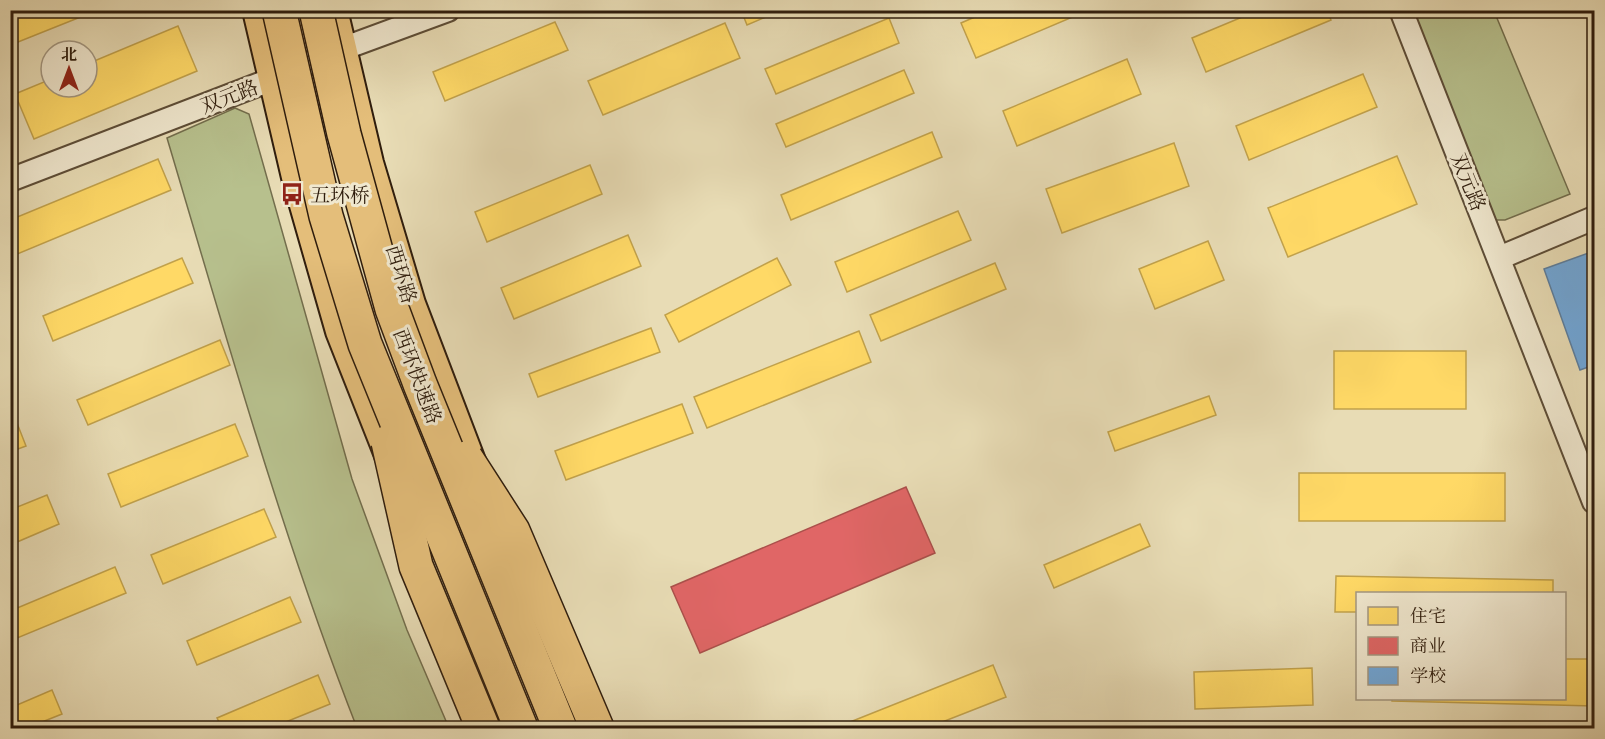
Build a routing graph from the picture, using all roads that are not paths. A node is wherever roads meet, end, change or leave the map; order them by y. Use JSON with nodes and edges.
{"nodes":[{"id":1,"x":257,"y":10,"type":"edge"},
{"id":2,"x":279,"y":10,"type":"edge"},
{"id":3,"x":316,"y":10,"type":"edge"},
{"id":4,"x":333,"y":10,"type":"edge"},
{"id":5,"x":448,"y":10,"type":"edge"},
{"id":6,"x":1401,"y":10,"type":"edge"},
{"id":7,"x":342,"y":50,"type":"junction"},
{"id":8,"x":273,"y":79,"type":"junction"},
{"id":9,"x":10,"y":180,"type":"edge"},
{"id":10,"x":1594,"y":218,"type":"edge"},
{"id":11,"x":1499,"y":258,"type":"junction"},
{"id":12,"x":365,"y":344,"type":"junction"},
{"id":13,"x":420,"y":384,"type":"junction"},
{"id":14,"x":1594,"y":502,"type":"edge"},
{"id":15,"x":483,"y":729,"type":"edge"},
{"id":16,"x":499,"y":729,"type":"edge"},
{"id":17,"x":521,"y":729,"type":"edge"},
{"id":18,"x":560,"y":729,"type":"edge"},
{"id":19,"x":581,"y":729,"type":"edge"},
{"id":20,"x":597,"y":729,"type":"edge"}],
"edges":[{"from":1,"to":8,"type":"main road"},
{"from":2,"to":12,"type":"highway","name":"西环快速路","bridge":true},
{"from":3,"to":13,"type":"highway","name":"西环快速路","bridge":true},
{"from":4,"to":7,"type":"main road","name":"西环路"},
{"from":5,"to":7,"type":"street","name":"双元路"},
{"from":6,"to":11,"type":"street","name":"双元路"},
{"from":7,"to":8,"type":"street","name":"双元路"},
{"from":7,"to":19,"type":"main road","name":"西环路"},
{"from":8,"to":9,"type":"street","name":"双元路"},
{"from":8,"to":16,"type":"main road"},
{"from":10,"to":11,"type":"street"},
{"from":11,"to":14,"type":"street","name":"双元路"},
{"from":12,"to":15,"type":"highway","bridge":true},
{"from":12,"to":17,"type":"highway","name":"西环快速路","bridge":true},
{"from":13,"to":18,"type":"highway","name":"西环快速路","bridge":true},
{"from":13,"to":20,"type":"highway","bridge":true}]}
